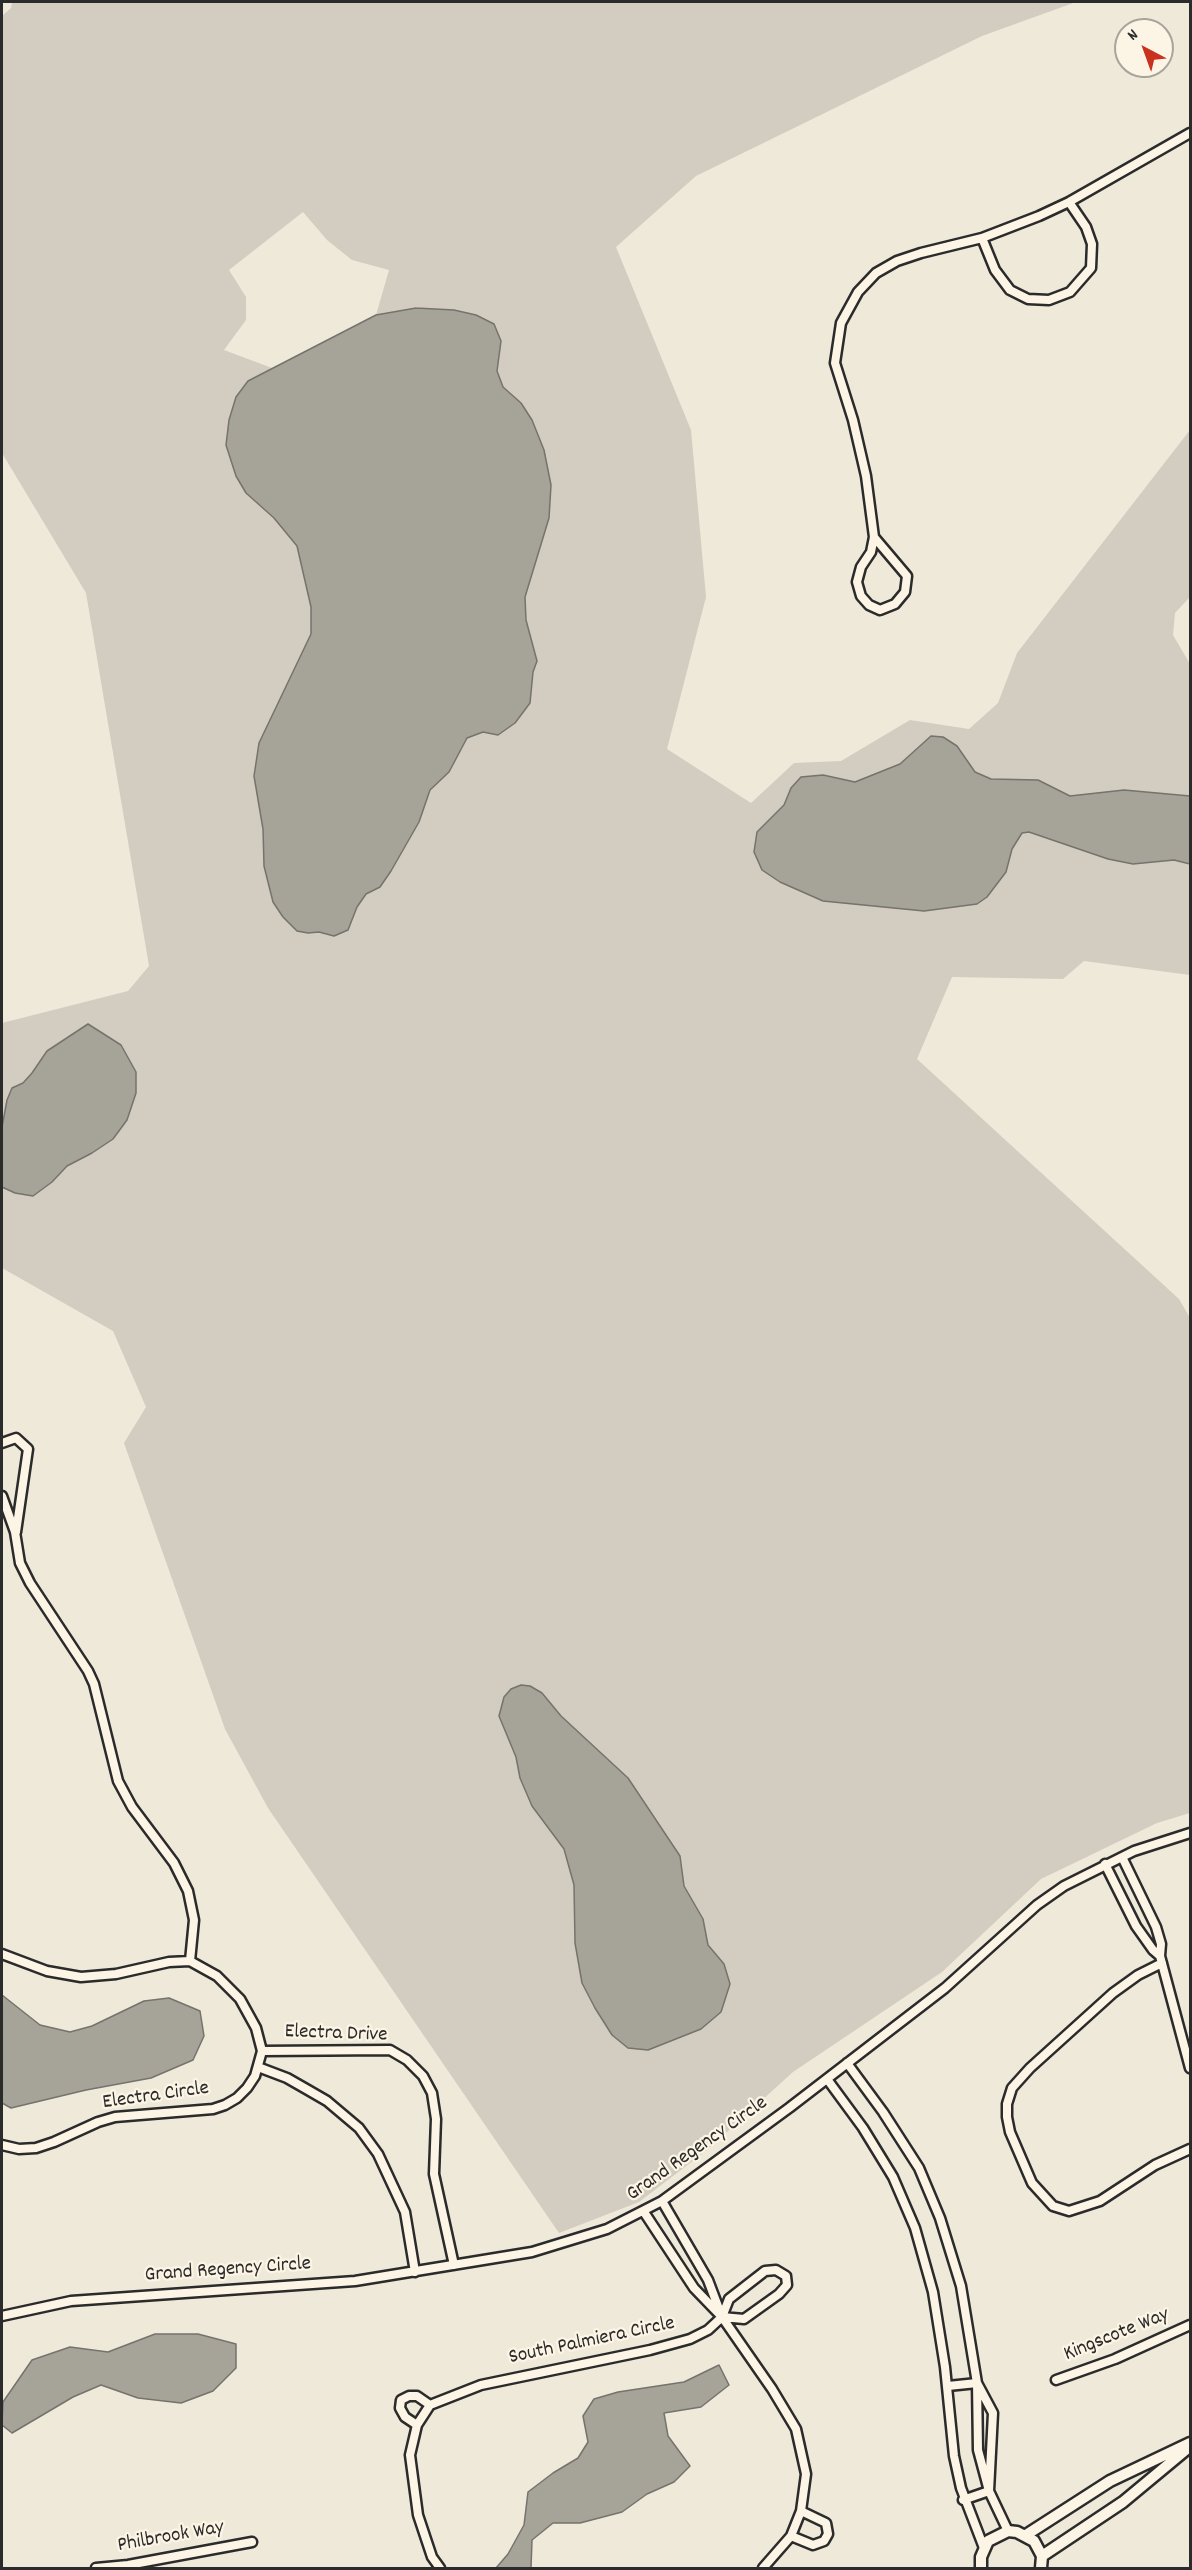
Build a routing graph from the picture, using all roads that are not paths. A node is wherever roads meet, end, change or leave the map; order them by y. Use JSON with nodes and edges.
{"nodes":[{"id":1,"x":1191,"y":133,"type":"edge"},
{"id":2,"x":1069,"y":202,"type":"junction"},
{"id":3,"x":982,"y":238,"type":"junction"},
{"id":4,"x":874,"y":537,"type":"junction"},
{"id":5,"x":2,"y":1443,"type":"edge"},
{"id":6,"x":2,"y":1496,"type":"edge"},
{"id":7,"x":15,"y":1532,"type":"junction"},
{"id":8,"x":1191,"y":1833,"type":"edge"},
{"id":9,"x":1122,"y":1857,"type":"junction"},
{"id":10,"x":1105,"y":1864,"type":"junction"},
{"id":11,"x":2,"y":1954,"type":"edge"},
{"id":12,"x":1161,"y":1960,"type":"junction"},
{"id":13,"x":190,"y":1961,"type":"junction"},
{"id":14,"x":262,"y":2051,"type":"junction"},
{"id":15,"x":847,"y":2063,"type":"junction"},
{"id":16,"x":258,"y":2067,"type":"junction"},
{"id":17,"x":1191,"y":2068,"type":"edge"},
{"id":18,"x":827,"y":2079,"type":"junction"},
{"id":19,"x":2,"y":2145,"type":"edge"},
{"id":20,"x":1191,"y":2149,"type":"edge"},
{"id":21,"x":662,"y":2201,"type":"junction"},
{"id":22,"x":644,"y":2212,"type":"junction"},
{"id":23,"x":454,"y":2265,"type":"junction"},
{"id":24,"x":416,"y":2272,"type":"junction"},
{"id":25,"x":2,"y":2316,"type":"edge"},
{"id":26,"x":722,"y":2318,"type":"junction"},
{"id":27,"x":1191,"y":2325,"type":"edge"},
{"id":28,"x":1056,"y":2380,"type":"dead end"},
{"id":29,"x":977,"y":2383,"type":"junction"},
{"id":30,"x":948,"y":2386,"type":"junction"},
{"id":31,"x":430,"y":2405,"type":"junction"},
{"id":32,"x":417,"y":2425,"type":"junction"},
{"id":33,"x":1191,"y":2445,"type":"edge"},
{"id":34,"x":989,"y":2491,"type":"junction"},
{"id":35,"x":963,"y":2500,"type":"junction"},
{"id":36,"x":801,"y":2511,"type":"junction"},
{"id":37,"x":1008,"y":2531,"type":"junction"},
{"id":38,"x":1026,"y":2535,"type":"junction"},
{"id":39,"x":791,"y":2536,"type":"junction"},
{"id":40,"x":252,"y":2542,"type":"dead end"},
{"id":41,"x":984,"y":2548,"type":"junction"},
{"id":42,"x":1042,"y":2556,"type":"junction"},
{"id":43,"x":96,"y":2568,"type":"edge"},
{"id":44,"x":440,"y":2568,"type":"edge"},
{"id":45,"x":763,"y":2568,"type":"edge"},
{"id":46,"x":980,"y":2568,"type":"edge"},
{"id":47,"x":1041,"y":2568,"type":"edge"}],
"edges":[{"from":1,"to":2,"type":"street"},
{"from":2,"to":3,"type":"street"},
{"from":2,"to":3,"type":"street"},
{"from":3,"to":4,"type":"street"},
{"from":4,"to":4,"type":"street"},
{"from":5,"to":7,"type":"street"},
{"from":6,"to":7,"type":"street"},
{"from":7,"to":13,"type":"street"},
{"from":8,"to":9,"type":"street","name":"Grand Regency Circle"},
{"from":9,"to":10,"type":"street","name":"Grand Regency Circle"},
{"from":9,"to":12,"type":"street"},
{"from":10,"to":12,"type":"street"},
{"from":10,"to":15,"type":"street","name":"Grand Regency Circle"},
{"from":11,"to":13,"type":"street"},
{"from":12,"to":17,"type":"street"},
{"from":12,"to":20,"type":"street"},
{"from":13,"to":14,"type":"street"},
{"from":14,"to":16,"type":"street","name":"Electra Circle"},
{"from":14,"to":23,"type":"street","name":"Electra Drive"},
{"from":15,"to":18,"type":"street","name":"Grand Regency Circle"},
{"from":15,"to":29,"type":"street"},
{"from":16,"to":19,"type":"street","name":"Electra Circle"},
{"from":16,"to":24,"type":"street","name":"Electra Drive"},
{"from":18,"to":21,"type":"street","name":"Grand Regency Circle"},
{"from":18,"to":30,"type":"street"},
{"from":21,"to":22,"type":"street","name":"Grand Regency Circle"},
{"from":21,"to":26,"type":"street"},
{"from":22,"to":23,"type":"street","name":"Grand Regency Circle"},
{"from":22,"to":26,"type":"street"},
{"from":23,"to":24,"type":"street","name":"Grand Regency Circle"},
{"from":24,"to":25,"type":"street","name":"Grand Regency Circle"},
{"from":26,"to":26,"type":"street"},
{"from":26,"to":31,"type":"street","name":"South Palmiera Circle"},
{"from":26,"to":36,"type":"street"},
{"from":27,"to":28,"type":"street","name":"Kingscote Way"},
{"from":29,"to":30,"type":"street"},
{"from":29,"to":34,"type":"street"},
{"from":29,"to":34,"type":"street"},
{"from":30,"to":35,"type":"street"},
{"from":31,"to":32,"type":"street"},
{"from":31,"to":32,"type":"street"},
{"from":32,"to":44,"type":"street"},
{"from":33,"to":38,"type":"street"},
{"from":33,"to":42,"type":"street"},
{"from":34,"to":35,"type":"street"},
{"from":34,"to":37,"type":"street"},
{"from":35,"to":41,"type":"street"},
{"from":36,"to":39,"type":"street"},
{"from":36,"to":39,"type":"street"},
{"from":37,"to":38,"type":"street"},
{"from":37,"to":41,"type":"street"},
{"from":38,"to":42,"type":"street"},
{"from":39,"to":45,"type":"street"},
{"from":40,"to":43,"type":"street","name":"Philbrook Way"},
{"from":41,"to":46,"type":"street"},
{"from":42,"to":47,"type":"street"}]}
